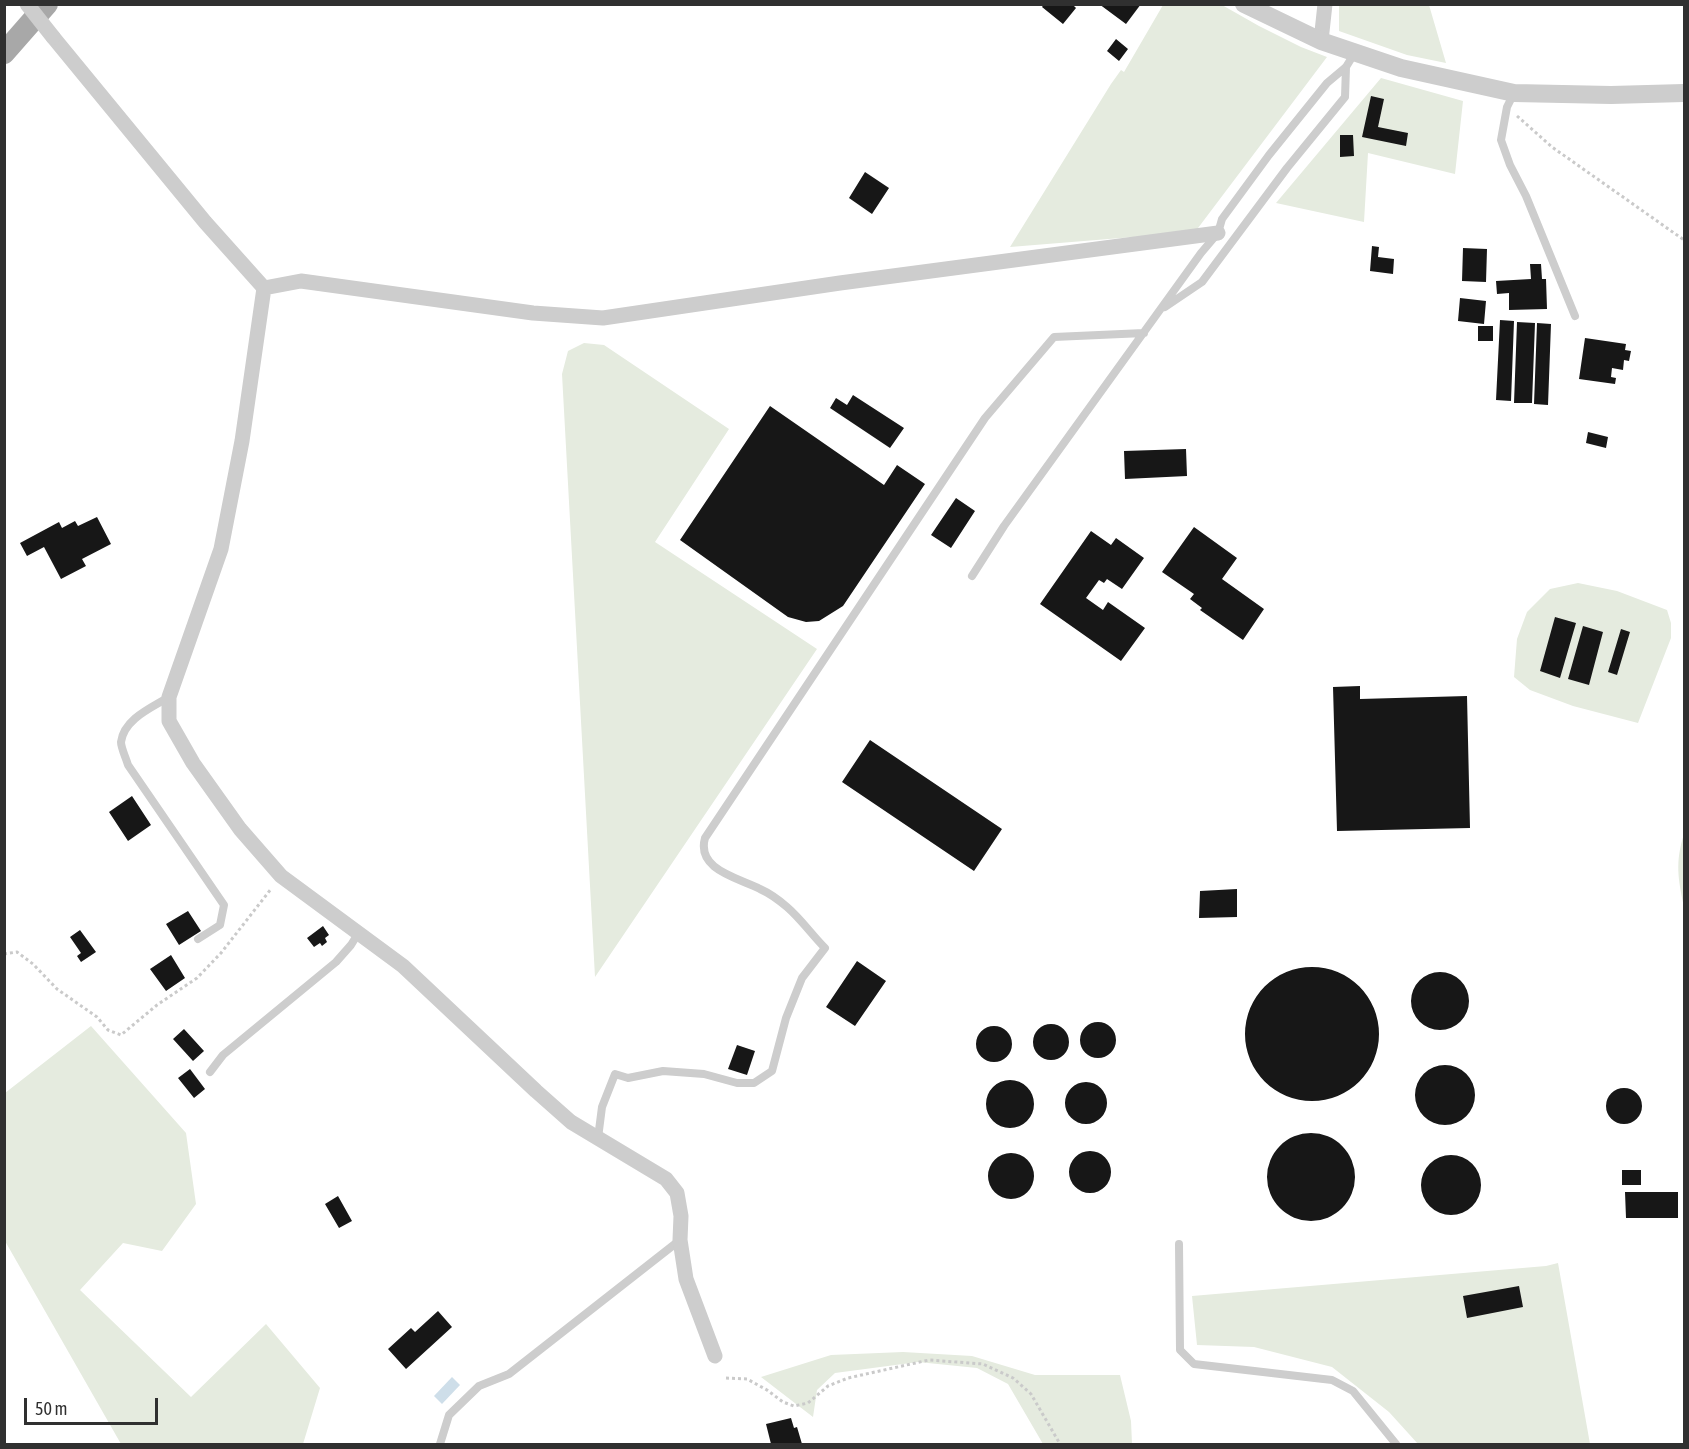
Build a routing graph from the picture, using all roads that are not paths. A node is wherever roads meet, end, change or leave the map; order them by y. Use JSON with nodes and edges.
{"nodes":[{"id":1,"x":27,"y":4,"type":"edge"},
{"id":2,"x":46,"y":4,"type":"edge"},
{"id":3,"x":1245,"y":4,"type":"edge"},
{"id":4,"x":1325,"y":4,"type":"edge"},
{"id":5,"x":1321,"y":40,"type":"junction"},
{"id":6,"x":4,"y":53,"type":"edge"},
{"id":7,"x":1351,"y":60,"type":"junction"},
{"id":8,"x":1684,"y":93,"type":"edge"},
{"id":9,"x":1510,"y":100,"type":"junction"},
{"id":10,"x":1218,"y":233,"type":"junction"},
{"id":11,"x":264,"y":288,"type":"junction"},
{"id":12,"x":1160,"y":311,"type":"junction"},
{"id":13,"x":1575,"y":316,"type":"dead end"},
{"id":14,"x":1144,"y":333,"type":"junction"},
{"id":15,"x":972,"y":576,"type":"dead end"},
{"id":16,"x":169,"y":698,"type":"junction"},
{"id":17,"x":359,"y":932,"type":"junction"},
{"id":18,"x":198,"y":939,"type":"dead end"},
{"id":19,"x":210,"y":1072,"type":"dead end"},
{"id":20,"x":598,"y":1138,"type":"junction"},
{"id":21,"x":680,"y":1240,"type":"junction"},
{"id":22,"x":1179,"y":1244,"type":"dead end"},
{"id":23,"x":715,"y":1356,"type":"dead end"},
{"id":24,"x":440,"y":1444,"type":"edge"},
{"id":25,"x":1396,"y":1444,"type":"edge"}],
"edges":[{"from":1,"to":11,"type":"street","bridge":true},
{"from":2,"to":6,"type":"main road"},
{"from":3,"to":5,"type":"street"},
{"from":4,"to":5,"type":"street"},
{"from":5,"to":7,"type":"street"},
{"from":7,"to":9,"type":"street"},
{"from":7,"to":10,"type":"lane"},
{"from":7,"to":12,"type":"lane"},
{"from":8,"to":9,"type":"street"},
{"from":9,"to":13,"type":"lane"},
{"from":10,"to":11,"type":"street"},
{"from":10,"to":12,"type":"lane"},
{"from":11,"to":16,"type":"street"},
{"from":12,"to":14,"type":"lane"},
{"from":14,"to":15,"type":"lane"},
{"from":14,"to":20,"type":"lane"},
{"from":16,"to":17,"type":"street"},
{"from":16,"to":18,"type":"lane"},
{"from":17,"to":19,"type":"lane"},
{"from":17,"to":20,"type":"street"},
{"from":20,"to":21,"type":"street"},
{"from":21,"to":23,"type":"street"},
{"from":21,"to":24,"type":"lane"},
{"from":22,"to":25,"type":"lane"}]}
